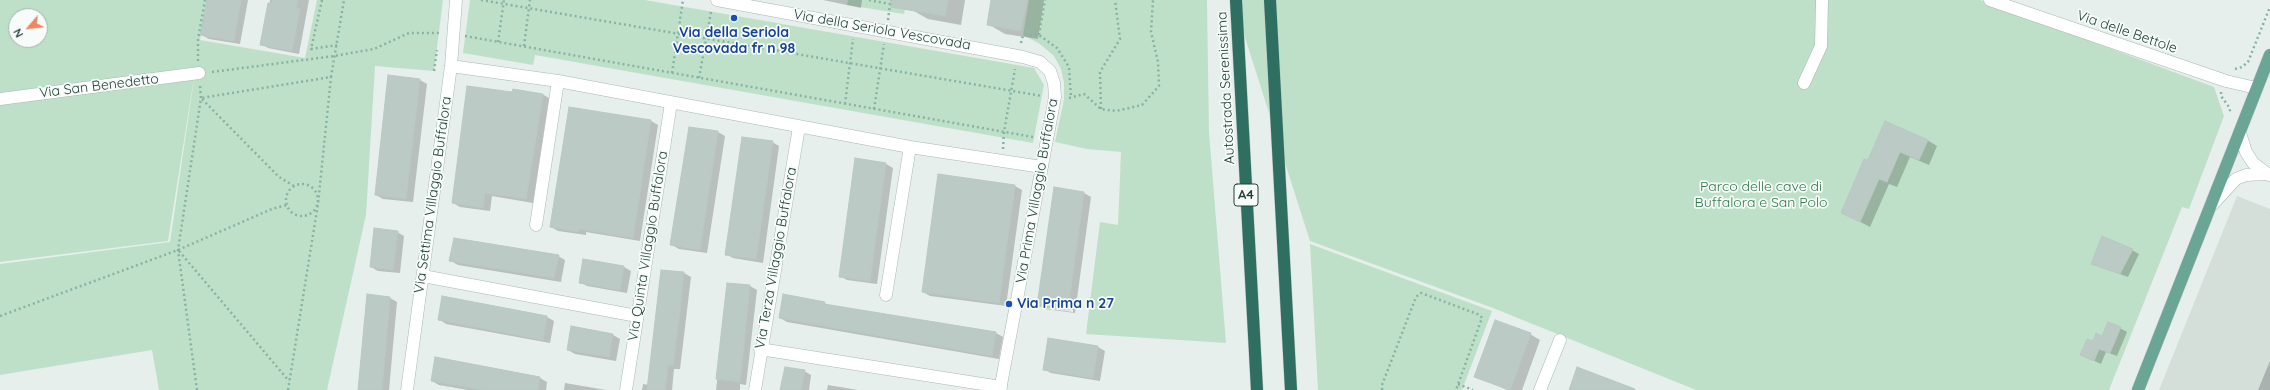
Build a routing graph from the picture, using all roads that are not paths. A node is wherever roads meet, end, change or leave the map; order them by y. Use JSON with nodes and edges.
{"nodes":[{"id":1,"x":456,"y":0,"type":"edge"},
{"id":2,"x":717,"y":0,"type":"edge"},
{"id":3,"x":1236,"y":0,"type":"edge"},
{"id":4,"x":1270,"y":0,"type":"edge"},
{"id":5,"x":1822,"y":0,"type":"edge"},
{"id":6,"x":1990,"y":0,"type":"edge"},
{"id":7,"x":2006,"y":3,"type":"edge"},
{"id":8,"x":2270,"y":55,"type":"edge"},
{"id":9,"x":1020,"y":56,"type":"joint"},
{"id":10,"x":450,"y":66,"type":"junction"},
{"id":11,"x":199,"y":73,"type":"road end"},
{"id":12,"x":558,"y":81,"type":"junction"},
{"id":13,"x":1804,"y":83,"type":"dead end"},
{"id":14,"x":2256,"y":88,"type":"junction"},
{"id":15,"x":0,"y":99,"type":"edge"},
{"id":16,"x":671,"y":103,"type":"junction"},
{"id":17,"x":799,"y":127,"type":"junction"},
{"id":18,"x":2240,"y":133,"type":"junction"},
{"id":19,"x":910,"y":147,"type":"junction"},
{"id":20,"x":1042,"y":167,"type":"junction"},
{"id":21,"x":2268,"y":175,"type":"edge"},
{"id":22,"x":2211,"y":206,"type":"junction"},
{"id":23,"x":536,"y":225,"type":"dead end"},
{"id":24,"x":423,"y":276,"type":"junction"},
{"id":25,"x":886,"y":295,"type":"dead end"},
{"id":26,"x":637,"y":316,"type":"junction"},
{"id":27,"x":1560,"y":340,"type":"dead end"},
{"id":28,"x":760,"y":349,"type":"junction"},
{"id":29,"x":1000,"y":388,"type":"edge"},
{"id":30,"x":407,"y":390,"type":"edge"},
{"id":31,"x":626,"y":390,"type":"edge"},
{"id":32,"x":754,"y":390,"type":"edge"},
{"id":33,"x":1257,"y":390,"type":"edge"},
{"id":34,"x":1291,"y":390,"type":"edge"},
{"id":35,"x":1540,"y":390,"type":"edge"},
{"id":36,"x":2138,"y":390,"type":"edge"}],
"edges":[{"from":1,"to":10,"type":"street","name":"Via Settima Villaggio Buffalora"},
{"from":2,"to":9,"type":"street","name":"Via della Seriola Vescovada"},
{"from":3,"to":33,"type":"highway","name":"Autostrada Serenissima","number":"A4"},
{"from":4,"to":34,"type":"highway"},
{"from":5,"to":13,"type":"street"},
{"from":6,"to":7,"type":"street","name":"Via delle Bettole"},
{"from":7,"to":14,"type":"street","name":"Via delle Bettole"},
{"from":8,"to":14,"type":"main road"},
{"from":9,"to":20,"type":"street","name":"Via Prima Villaggio Buffalora"},
{"from":10,"to":12,"type":"street"},
{"from":10,"to":24,"type":"street","name":"Via Settima Villaggio Buffalora"},
{"from":11,"to":15,"type":"street","name":"Via San Benedetto"},
{"from":12,"to":16,"type":"street"},
{"from":12,"to":23,"type":"street"},
{"from":14,"to":18,"type":"main road"},
{"from":16,"to":17,"type":"street"},
{"from":16,"to":26,"type":"street","name":"Via Quinta Villaggio Buffalora"},
{"from":17,"to":19,"type":"street"},
{"from":17,"to":28,"type":"street","name":"Via Terza Villaggio Buffalora"},
{"from":18,"to":21,"type":"street"},
{"from":18,"to":22,"type":"main road"},
{"from":19,"to":20,"type":"street"},
{"from":19,"to":25,"type":"street"},
{"from":20,"to":29,"type":"street","name":"Via Prima Villaggio Buffalora"},
{"from":21,"to":22,"type":"street"},
{"from":22,"to":36,"type":"main road"},
{"from":24,"to":26,"type":"street"},
{"from":24,"to":30,"type":"street","name":"Via Settima Villaggio Buffalora"},
{"from":26,"to":31,"type":"street","name":"Via Quinta Villaggio Buffalora"},
{"from":27,"to":35,"type":"street"},
{"from":28,"to":29,"type":"street"},
{"from":28,"to":32,"type":"street","name":"Via Terza Villaggio Buffalora"}]}
